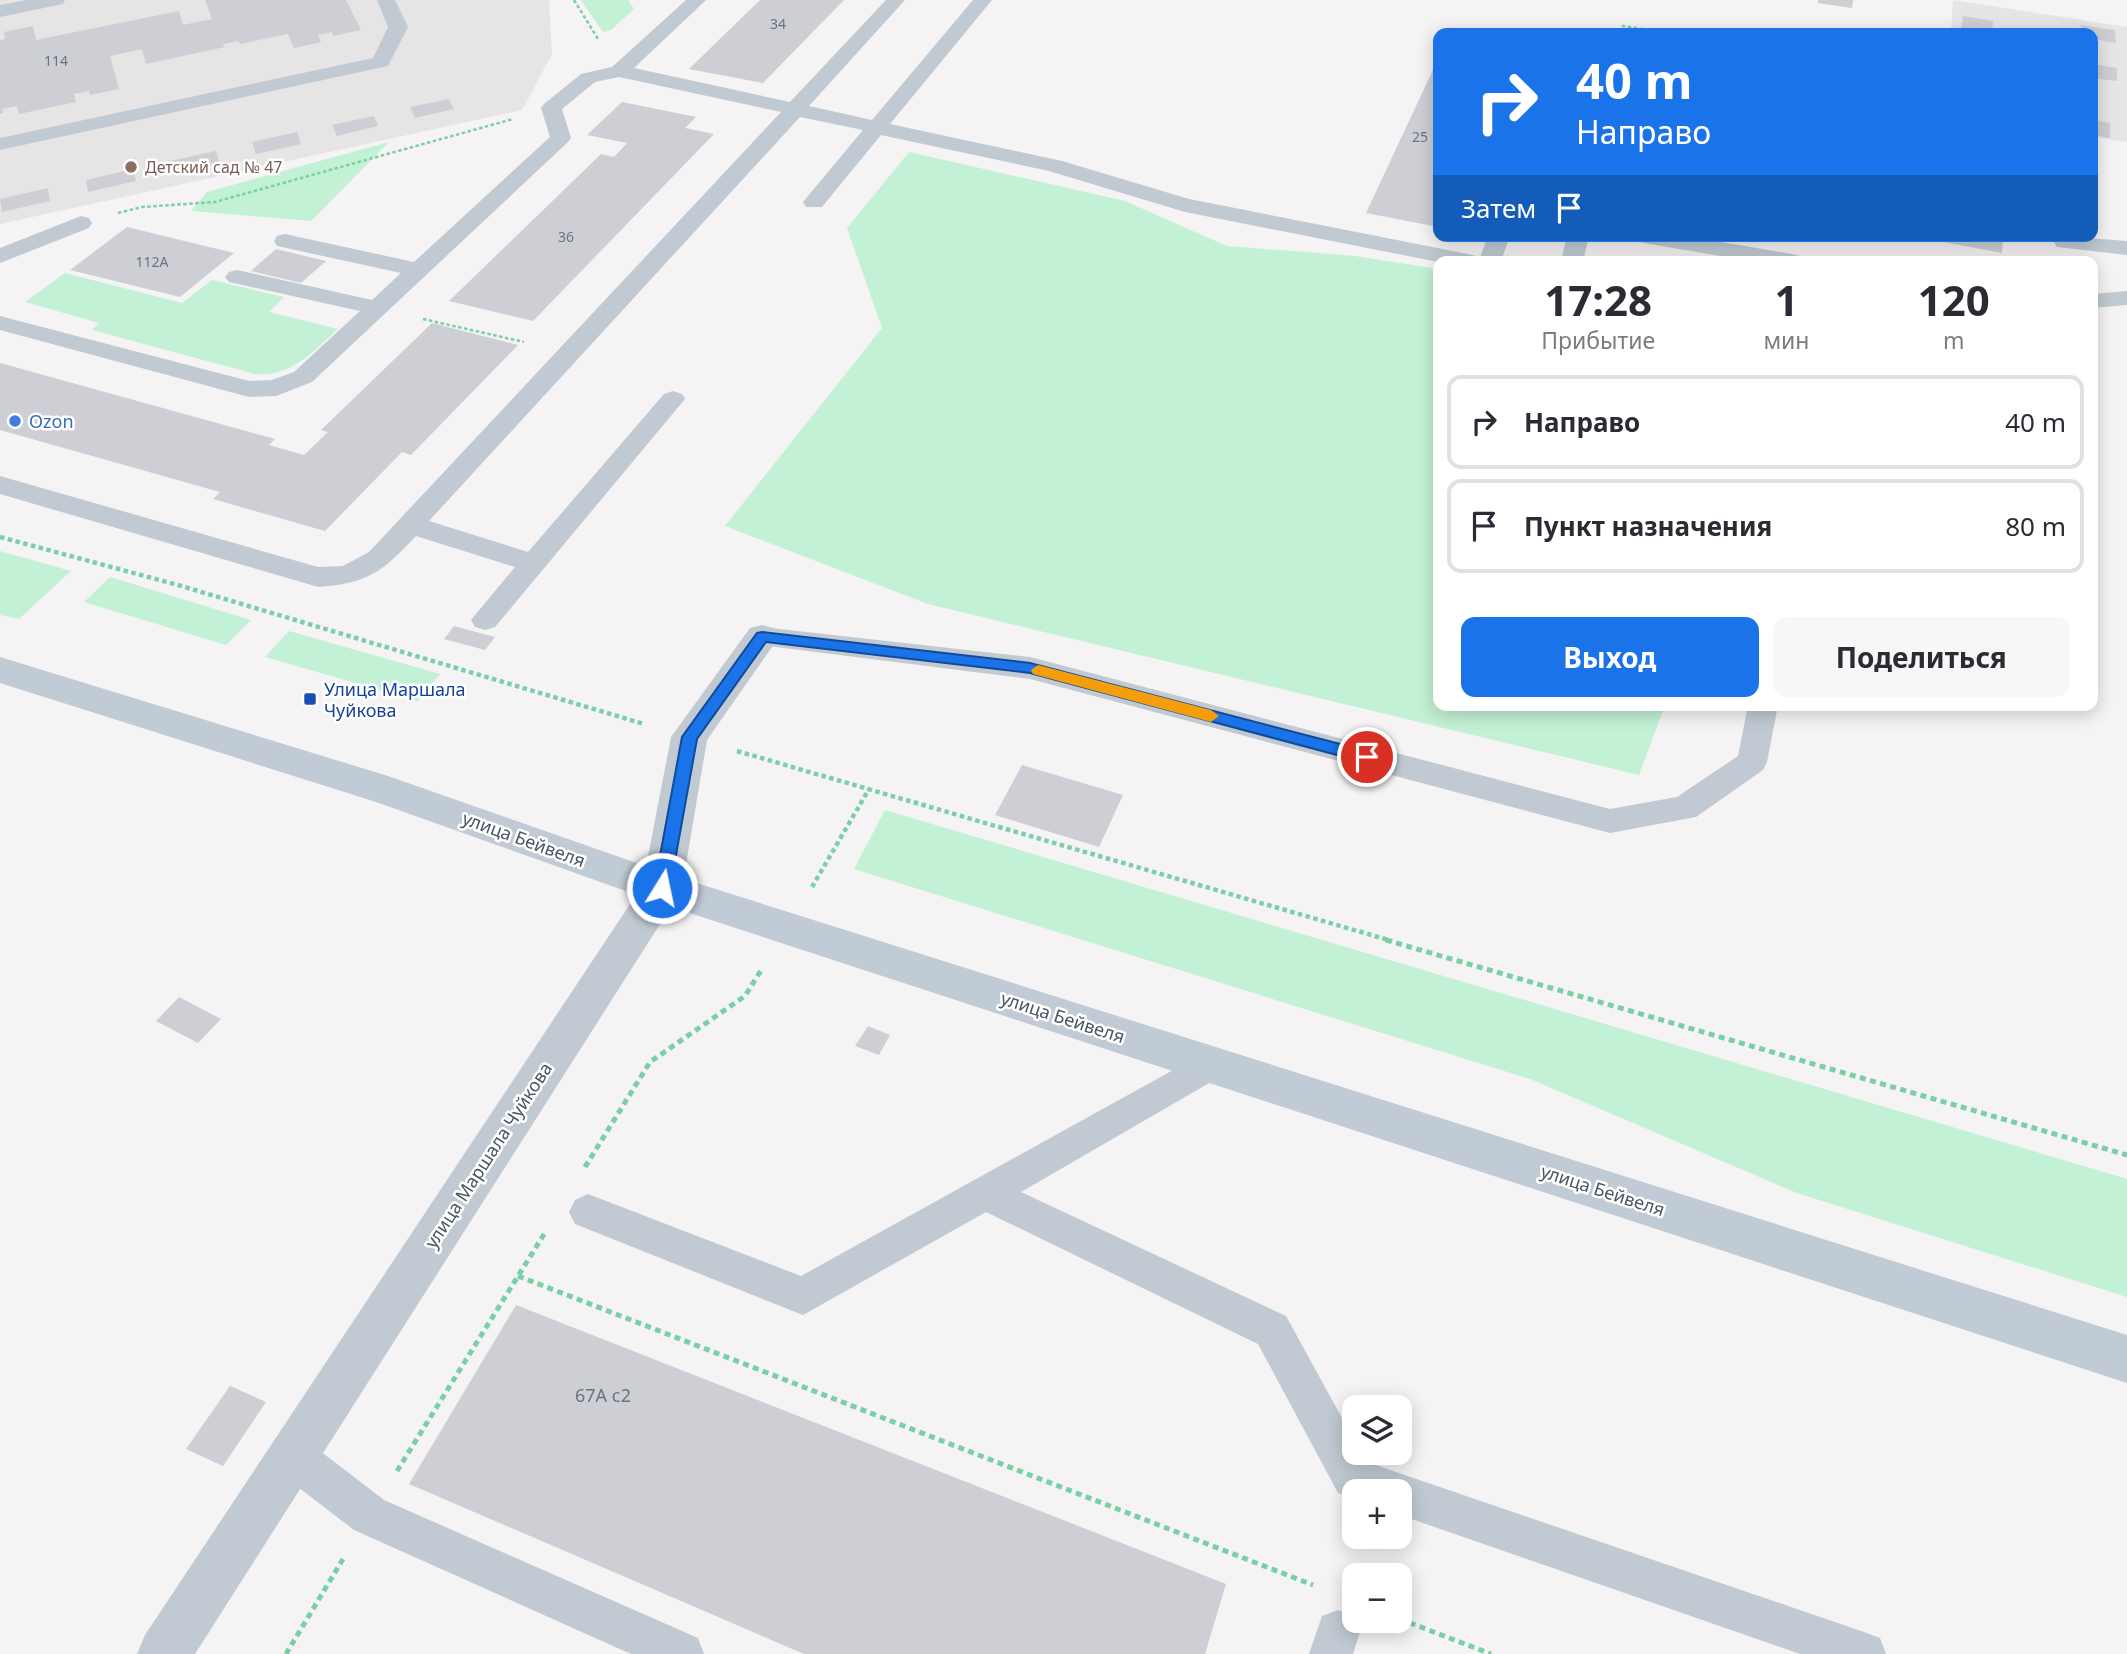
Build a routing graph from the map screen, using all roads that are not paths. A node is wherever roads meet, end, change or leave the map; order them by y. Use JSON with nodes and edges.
{"nodes":[{"id":1,"x":56,"y":0,"type":"edge"},
{"id":2,"x":386,"y":0,"type":"edge"},
{"id":3,"x":697,"y":0,"type":"edge"},
{"id":4,"x":896,"y":0,"type":"edge"},
{"id":5,"x":983,"y":0,"type":"edge"},
{"id":6,"x":0,"y":11,"type":"edge"},
{"id":7,"x":612,"y":73,"type":"junction"},
{"id":8,"x":796,"y":108,"type":"junction"},
{"id":9,"x":876,"y":126,"type":"junction"},
{"id":10,"x":0,"y":144,"type":"edge"},
{"id":11,"x":814,"y":202,"type":"dead end"},
{"id":12,"x":81,"y":223,"type":"road end"},
{"id":13,"x":285,"y":241,"type":"dead end"},
{"id":14,"x":1680,"y":242,"type":"edge"},
{"id":15,"x":2065,"y":247,"type":"edge"},
{"id":16,"x":2127,"y":248,"type":"edge"},
{"id":17,"x":0,"y":256,"type":"edge"},
{"id":18,"x":1443,"y":256,"type":"edge"},
{"id":19,"x":1762,"y":256,"type":"edge"},
{"id":20,"x":418,"y":270,"type":"junction"},
{"id":21,"x":237,"y":277,"type":"dead end"},
{"id":22,"x":2127,"y":298,"type":"edge"},
{"id":23,"x":2098,"y":300,"type":"edge"},
{"id":24,"x":377,"y":308,"type":"junction"},
{"id":25,"x":0,"y":323,"type":"edge"},
{"id":26,"x":673,"y":399,"type":"dead end"},
{"id":27,"x":0,"y":485,"type":"edge"},
{"id":28,"x":411,"y":525,"type":"junction"},
{"id":29,"x":534,"y":563,"type":"junction"},
{"id":30,"x":485,"y":620,"type":"dead end"},
{"id":31,"x":762,"y":637,"type":"joint"},
{"id":32,"x":0,"y":670,"type":"edge"},
{"id":33,"x":1762,"y":711,"type":"edge"},
{"id":34,"x":662,"y":888,"type":"junction"},
{"id":35,"x":1211,"y":1064,"type":"junction"},
{"id":36,"x":985,"y":1193,"type":"junction"},
{"id":37,"x":587,"y":1212,"type":"dead end"},
{"id":38,"x":2127,"y":1359,"type":"edge"},
{"id":39,"x":292,"y":1456,"type":"junction"},
{"id":40,"x":1356,"y":1479,"type":"edge"},
{"id":41,"x":1412,"y":1498,"type":"edge"},
{"id":42,"x":164,"y":1654,"type":"edge"},
{"id":43,"x":682,"y":1654,"type":"edge"},
{"id":44,"x":1864,"y":1654,"type":"edge"}],
"edges":[{"from":1,"to":6,"type":"lane"},
{"from":2,"to":10,"type":"lane"},
{"from":3,"to":7,"type":"lane"},
{"from":4,"to":8,"type":"lane"},
{"from":5,"to":9,"type":"lane"},
{"from":7,"to":8,"type":"lane"},
{"from":7,"to":20,"type":"lane"},
{"from":8,"to":9,"type":"lane"},
{"from":8,"to":28,"type":"lane"},
{"from":9,"to":11,"type":"lane"},
{"from":9,"to":18,"type":"lane"},
{"from":12,"to":17,"type":"lane"},
{"from":13,"to":20,"type":"lane"},
{"from":14,"to":19,"type":"lane"},
{"from":15,"to":16,"type":"lane"},
{"from":20,"to":24,"type":"lane"},
{"from":21,"to":24,"type":"lane"},
{"from":22,"to":23,"type":"lane"},
{"from":24,"to":25,"type":"lane"},
{"from":26,"to":29,"type":"lane"},
{"from":27,"to":28,"type":"lane"},
{"from":28,"to":29,"type":"lane"},
{"from":29,"to":30,"type":"lane"},
{"from":31,"to":33,"type":"lane"},
{"from":31,"to":34,"type":"street","name":"улица Маршала Чуйкова"},
{"from":32,"to":34,"type":"main road","name":"улица Бейвеля"},
{"from":34,"to":35,"type":"main road","name":"улица Бейвеля"},
{"from":34,"to":39,"type":"street","name":"улица Маршала Чуйкова"},
{"from":35,"to":36,"type":"lane"},
{"from":35,"to":38,"type":"main road","name":"улица Бейвеля"},
{"from":36,"to":37,"type":"lane"},
{"from":36,"to":40,"type":"lane"},
{"from":39,"to":42,"type":"street","name":"улица Маршала Чуйкова"},
{"from":39,"to":43,"type":"lane"},
{"from":41,"to":44,"type":"lane"}]}
